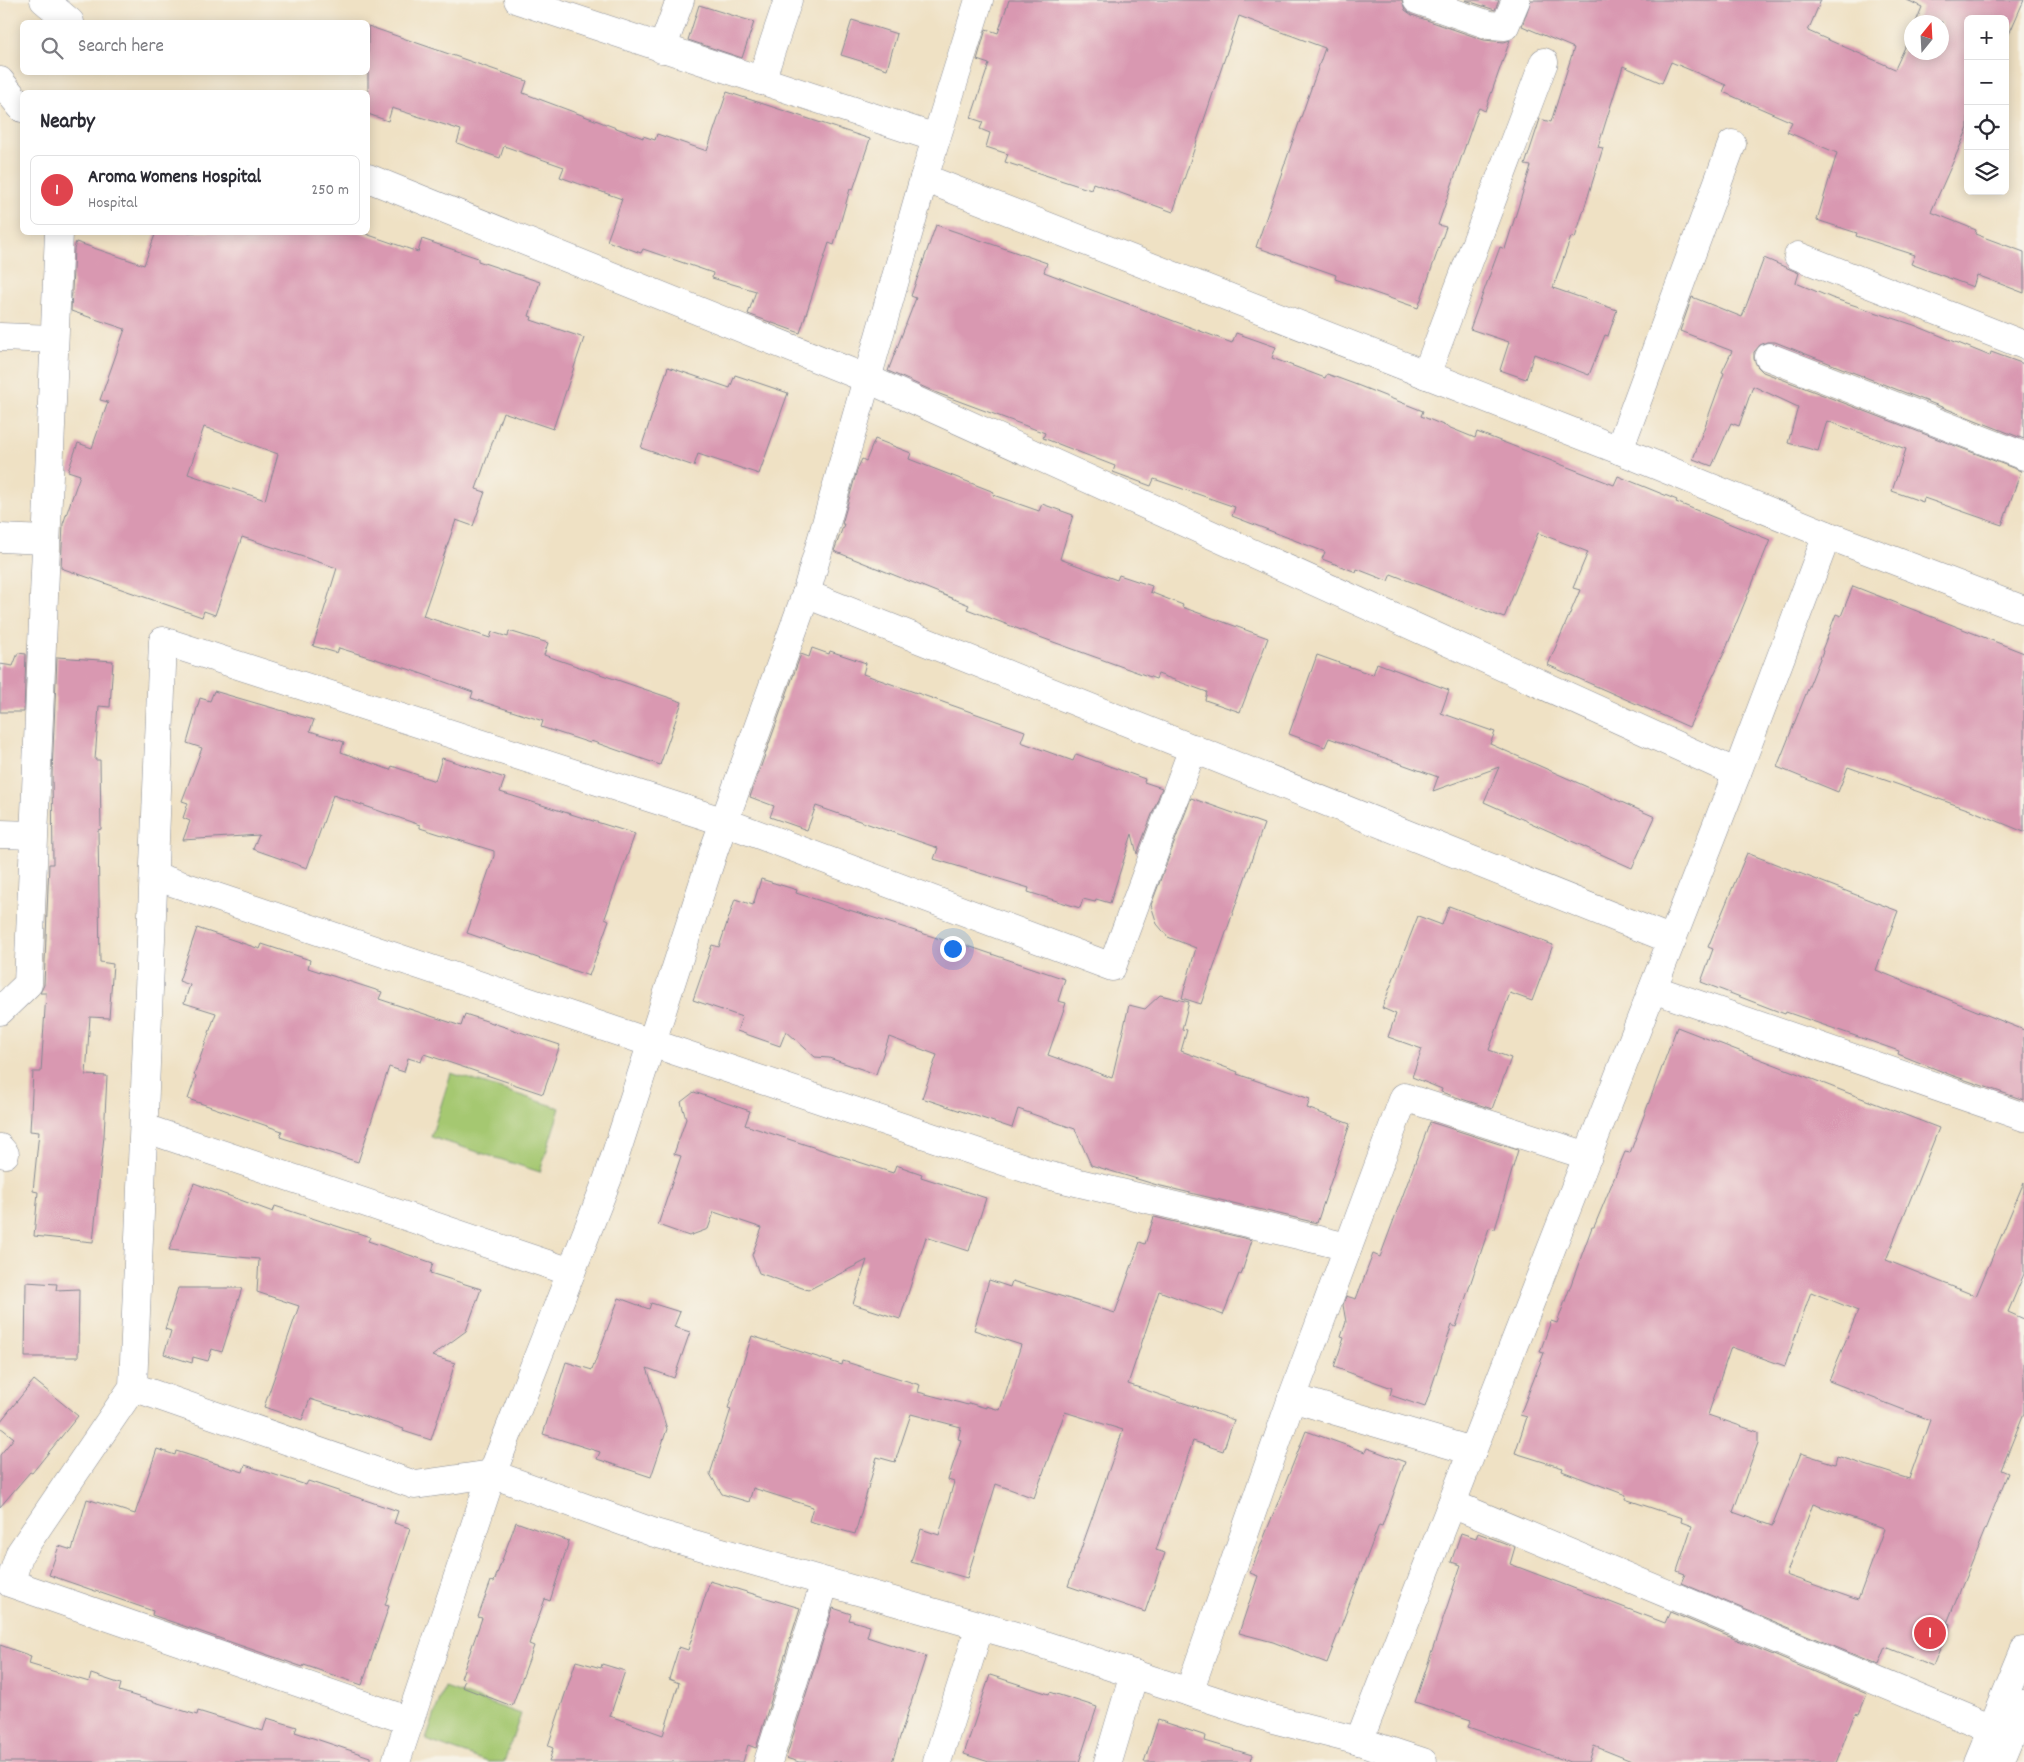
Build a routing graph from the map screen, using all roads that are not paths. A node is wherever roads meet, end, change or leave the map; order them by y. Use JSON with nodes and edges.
{"nodes":[{"id":1,"x":44,"y":0,"type":"edge"},
{"id":2,"x":518,"y":0,"type":"edge"},
{"id":3,"x":680,"y":0,"type":"edge"},
{"id":4,"x":788,"y":0,"type":"edge"},
{"id":5,"x":979,"y":0,"type":"edge"},
{"id":6,"x":1418,"y":0,"type":"edge"},
{"id":7,"x":1516,"y":0,"type":"edge"},
{"id":8,"x":68,"y":20,"type":"edge"},
{"id":9,"x":662,"y":49,"type":"junction"},
{"id":10,"x":1544,"y":62,"type":"dead end"},
{"id":11,"x":761,"y":81,"type":"junction"},
{"id":12,"x":0,"y":82,"type":"edge"},
{"id":13,"x":20,"y":106,"type":"edge"},
{"id":14,"x":936,"y":138,"type":"junction"},
{"id":15,"x":1732,"y":144,"type":"dead end"},
{"id":16,"x":924,"y":178,"type":"junction"},
{"id":17,"x":370,"y":179,"type":"edge"},
{"id":18,"x":59,"y":235,"type":"edge"},
{"id":19,"x":1798,"y":256,"type":"dead end"},
{"id":20,"x":0,"y":337,"type":"edge"},
{"id":21,"x":54,"y":339,"type":"junction"},
{"id":22,"x":2024,"y":345,"type":"edge"},
{"id":23,"x":1770,"y":357,"type":"dead end"},
{"id":24,"x":1426,"y":375,"type":"junction"},
{"id":25,"x":868,"y":379,"type":"junction"},
{"id":26,"x":1618,"y":450,"type":"junction"},
{"id":27,"x":2024,"y":456,"type":"edge"},
{"id":28,"x":1827,"y":535,"type":"junction"},
{"id":29,"x":0,"y":538,"type":"edge"},
{"id":30,"x":46,"y":540,"type":"junction"},
{"id":31,"x":806,"y":594,"type":"junction"},
{"id":32,"x":2024,"y":610,"type":"edge"},
{"id":33,"x":1193,"y":748,"type":"junction"},
{"id":34,"x":1737,"y":773,"type":"junction"},
{"id":35,"x":724,"y":822,"type":"junction"},
{"id":36,"x":0,"y":834,"type":"edge"},
{"id":37,"x":34,"y":835,"type":"junction"},
{"id":38,"x":154,"y":876,"type":"junction"},
{"id":39,"x":1672,"y":940,"type":"junction"},
{"id":40,"x":1653,"y":989,"type":"junction"},
{"id":41,"x":0,"y":1011,"type":"edge"},
{"id":42,"x":652,"y":1042,"type":"junction"},
{"id":43,"x":2024,"y":1117,"type":"edge"},
{"id":44,"x":144,"y":1128,"type":"junction"},
{"id":45,"x":1588,"y":1156,"type":"junction"},
{"id":46,"x":1348,"y":1247,"type":"junction"},
{"id":47,"x":571,"y":1272,"type":"junction"},
{"id":48,"x":133,"y":1388,"type":"junction"},
{"id":49,"x":1292,"y":1398,"type":"junction"},
{"id":50,"x":1472,"y":1451,"type":"junction"},
{"id":51,"x":492,"y":1474,"type":"junction"},
{"id":52,"x":1452,"y":1504,"type":"junction"},
{"id":53,"x":825,"y":1582,"type":"junction"},
{"id":54,"x":980,"y":1626,"type":"junction"},
{"id":55,"x":2024,"y":1651,"type":"edge"},
{"id":56,"x":1134,"y":1674,"type":"junction"},
{"id":57,"x":1189,"y":1692,"type":"junction"},
{"id":58,"x":2024,"y":1704,"type":"edge"},
{"id":59,"x":410,"y":1720,"type":"junction"},
{"id":60,"x":1992,"y":1729,"type":"junction"},
{"id":61,"x":1359,"y":1741,"type":"junction"},
{"id":62,"x":396,"y":1762,"type":"edge"},
{"id":63,"x":768,"y":1762,"type":"edge"},
{"id":64,"x":937,"y":1762,"type":"edge"},
{"id":65,"x":1108,"y":1762,"type":"edge"},
{"id":66,"x":1423,"y":1762,"type":"edge"},
{"id":67,"x":1978,"y":1762,"type":"edge"},
{"id":68,"x":2000,"y":1762,"type":"edge"}],
"edges":[{"from":1,"to":8,"type":"street"},
{"from":2,"to":9,"type":"street"},
{"from":3,"to":9,"type":"street"},
{"from":4,"to":11,"type":"street"},
{"from":5,"to":14,"type":"street"},
{"from":6,"to":7,"type":"street"},
{"from":9,"to":11,"type":"street"},
{"from":10,"to":24,"type":"street"},
{"from":11,"to":14,"type":"street"},
{"from":12,"to":13,"type":"street"},
{"from":14,"to":16,"type":"street"},
{"from":15,"to":26,"type":"street"},
{"from":16,"to":24,"type":"street"},
{"from":16,"to":25,"type":"street"},
{"from":17,"to":25,"type":"street"},
{"from":18,"to":21,"type":"street"},
{"from":19,"to":22,"type":"street"},
{"from":20,"to":21,"type":"street"},
{"from":21,"to":30,"type":"street"},
{"from":23,"to":27,"type":"street"},
{"from":24,"to":26,"type":"street"},
{"from":25,"to":31,"type":"street"},
{"from":25,"to":34,"type":"street"},
{"from":26,"to":28,"type":"street"},
{"from":28,"to":32,"type":"street"},
{"from":28,"to":34,"type":"street"},
{"from":29,"to":30,"type":"street"},
{"from":30,"to":37,"type":"street"},
{"from":31,"to":33,"type":"street"},
{"from":31,"to":35,"type":"street"},
{"from":33,"to":35,"type":"street"},
{"from":33,"to":39,"type":"street"},
{"from":34,"to":39,"type":"street"},
{"from":35,"to":38,"type":"street"},
{"from":35,"to":42,"type":"street"},
{"from":36,"to":37,"type":"street"},
{"from":37,"to":41,"type":"street"},
{"from":38,"to":42,"type":"street"},
{"from":38,"to":44,"type":"street"},
{"from":39,"to":40,"type":"street"},
{"from":40,"to":43,"type":"street"},
{"from":40,"to":45,"type":"street"},
{"from":42,"to":46,"type":"street"},
{"from":42,"to":47,"type":"street"},
{"from":44,"to":47,"type":"street"},
{"from":44,"to":48,"type":"street"},
{"from":45,"to":46,"type":"street"},
{"from":45,"to":50,"type":"street"},
{"from":46,"to":49,"type":"street"},
{"from":47,"to":51,"type":"street"},
{"from":48,"to":51,"type":"street"},
{"from":48,"to":59,"type":"street"},
{"from":49,"to":50,"type":"street"},
{"from":49,"to":57,"type":"street"},
{"from":50,"to":52,"type":"street"},
{"from":51,"to":53,"type":"street"},
{"from":51,"to":59,"type":"street"},
{"from":52,"to":60,"type":"street"},
{"from":52,"to":61,"type":"street"},
{"from":53,"to":54,"type":"street"},
{"from":53,"to":63,"type":"street"},
{"from":54,"to":56,"type":"street"},
{"from":54,"to":64,"type":"street"},
{"from":55,"to":60,"type":"street"},
{"from":56,"to":57,"type":"street"},
{"from":56,"to":65,"type":"street"},
{"from":57,"to":61,"type":"street"},
{"from":58,"to":68,"type":"street"},
{"from":59,"to":62,"type":"street"},
{"from":60,"to":67,"type":"street"},
{"from":61,"to":66,"type":"street"}]}
